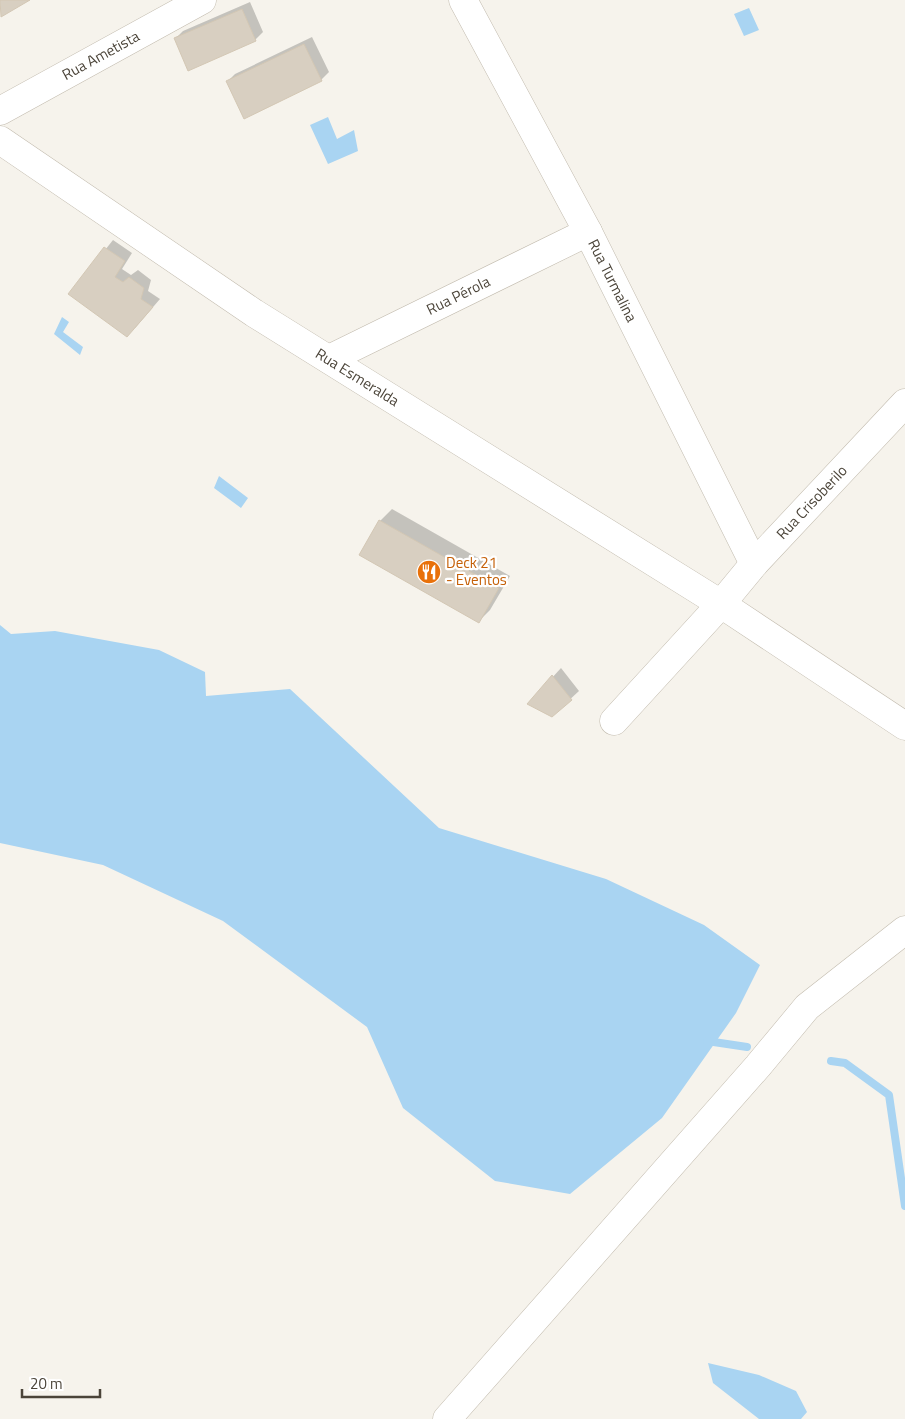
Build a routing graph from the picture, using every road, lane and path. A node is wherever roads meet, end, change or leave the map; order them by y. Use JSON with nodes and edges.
{"nodes":[{"id":1,"x":202,"y":0,"type":"edge"},
{"id":2,"x":463,"y":0,"type":"edge"},
{"id":3,"x":0,"y":110,"type":"edge"},
{"id":4,"x":0,"y":140,"type":"edge"},
{"id":5,"x":588,"y":232,"type":"junction"},
{"id":6,"x":329,"y":359,"type":"junction"},
{"id":7,"x":905,"y":403,"type":"edge"},
{"id":8,"x":754,"y":564,"type":"junction"},
{"id":9,"x":721,"y":604,"type":"junction"},
{"id":10,"x":614,"y":721,"type":"dead end"},
{"id":11,"x":905,"y":726,"type":"edge"},
{"id":12,"x":905,"y":930,"type":"edge"},
{"id":13,"x":447,"y":1419,"type":"edge"}],
"edges":[{"from":1,"to":3,"type":"street","name":"Rua Ametista"},
{"from":2,"to":5,"type":"street","name":"Rua Turmalina"},
{"from":4,"to":6,"type":"street","name":"Rua Esmeralda"},
{"from":5,"to":6,"type":"street","name":"Rua Pérola"},
{"from":5,"to":8,"type":"street","name":"Rua Turmalina"},
{"from":6,"to":9,"type":"street","name":"Rua Esmeralda"},
{"from":7,"to":8,"type":"street","name":"Rua Crisoberilo"},
{"from":8,"to":9,"type":"street","name":"Rua Crisoberilo"},
{"from":9,"to":10,"type":"street","name":"Rua Crisoberilo"},
{"from":9,"to":11,"type":"street","name":"Rua Esmeralda"},
{"from":12,"to":13,"type":"street"}]}
